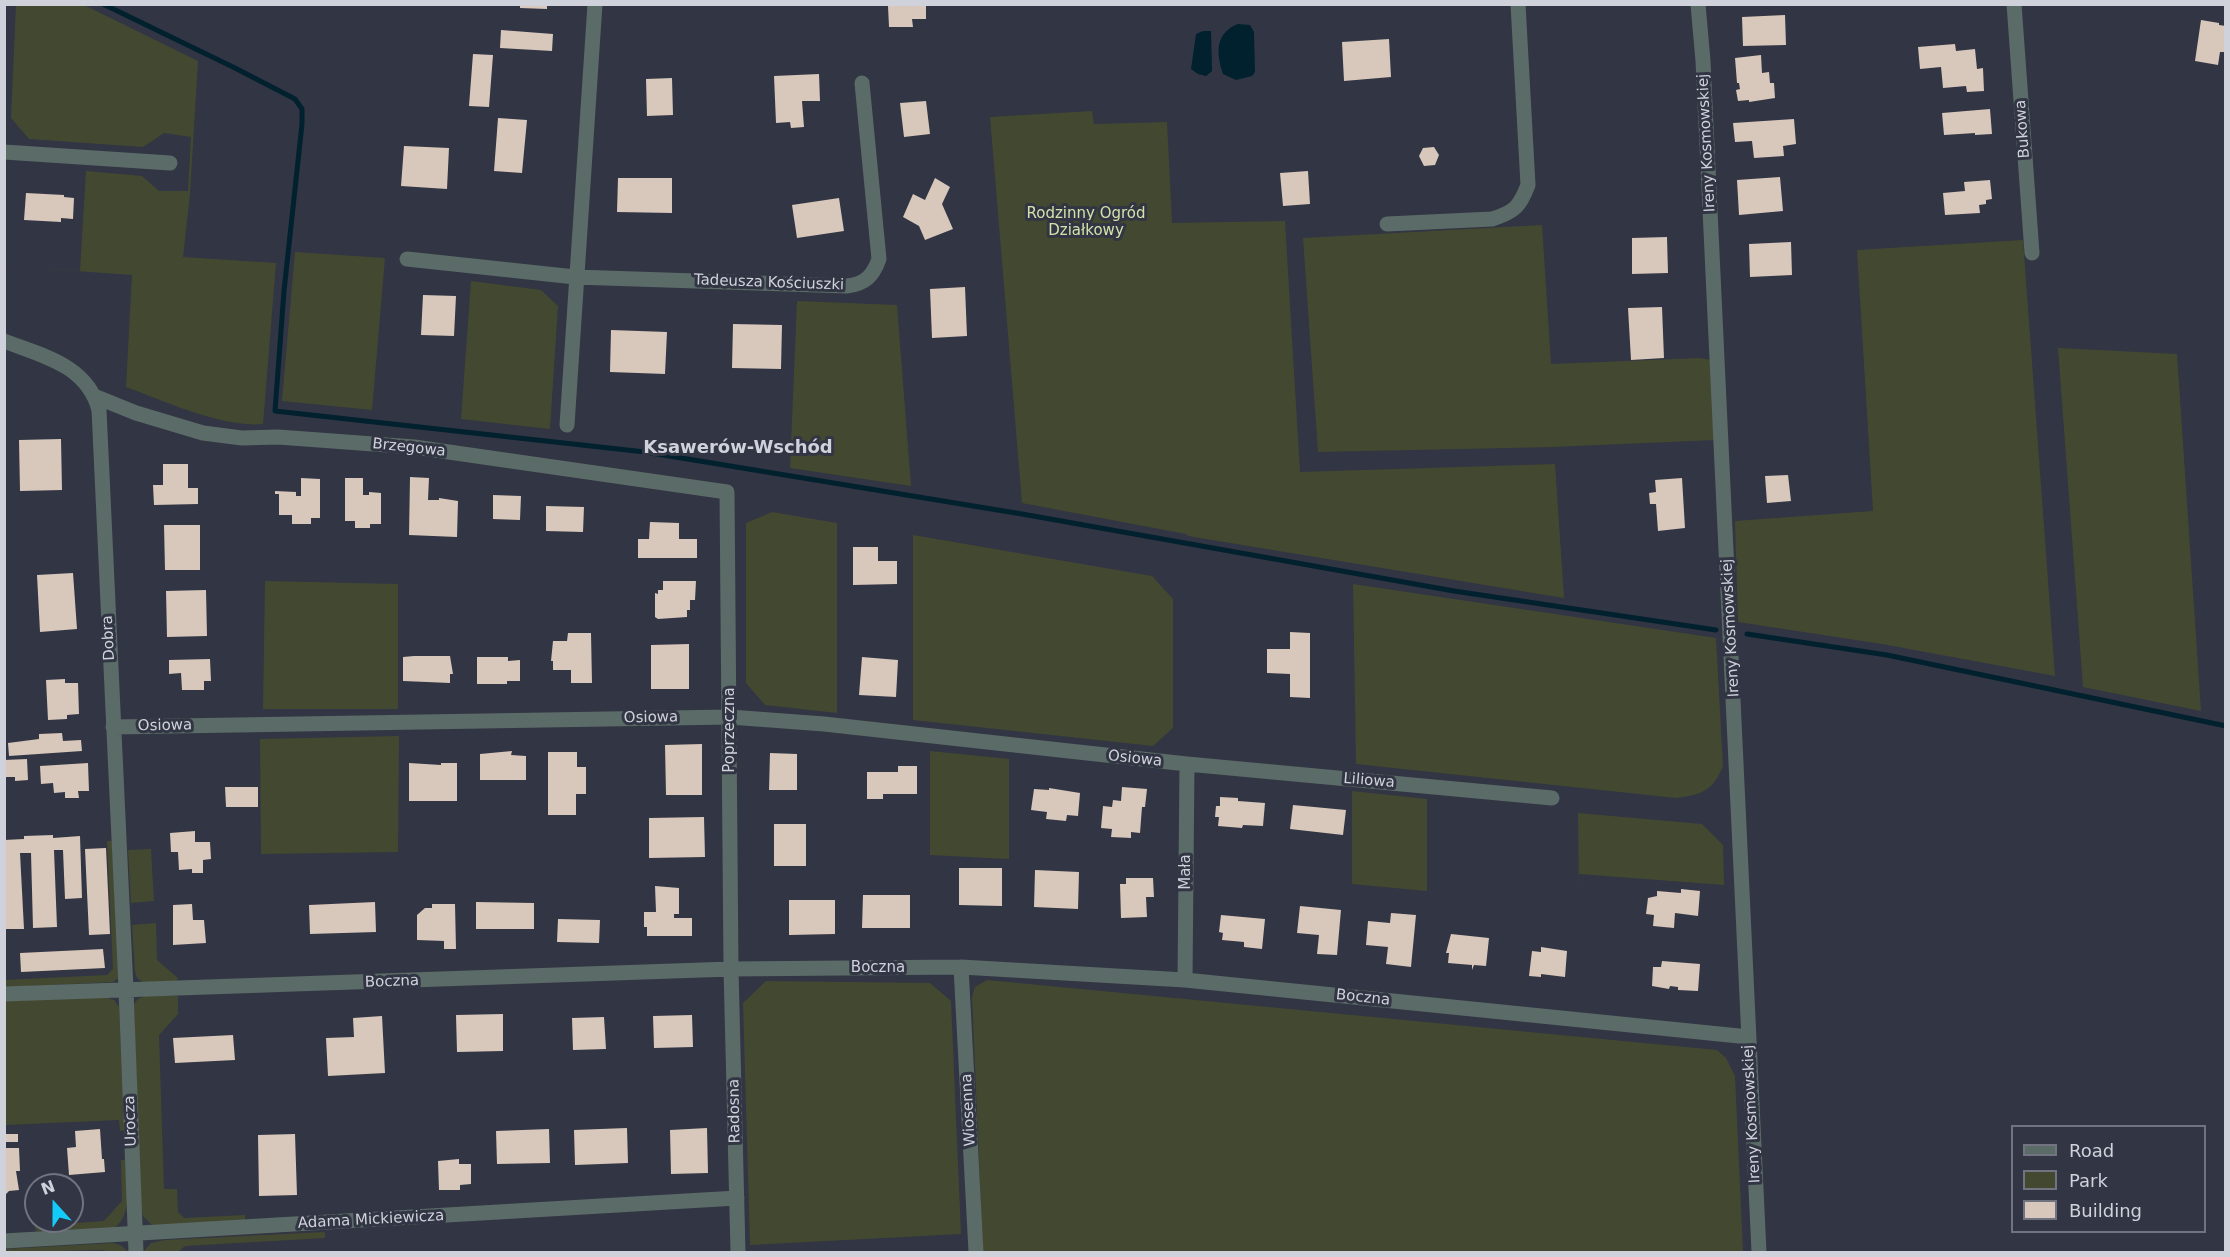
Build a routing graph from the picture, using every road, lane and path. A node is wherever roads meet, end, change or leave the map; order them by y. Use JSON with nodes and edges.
{"nodes":[{"id":1,"x":595,"y":4,"type":"edge"},
{"id":2,"x":1518,"y":4,"type":"edge"},
{"id":3,"x":1698,"y":4,"type":"edge"},
{"id":4,"x":2014,"y":4,"type":"edge"},
{"id":5,"x":862,"y":83,"type":"dead end"},
{"id":6,"x":4,"y":152,"type":"edge"},
{"id":7,"x":170,"y":163,"type":"dead end"},
{"id":8,"x":1387,"y":224,"type":"dead end"},
{"id":9,"x":2032,"y":253,"type":"dead end"},
{"id":10,"x":406,"y":259,"type":"dead end"},
{"id":11,"x":576,"y":277,"type":"junction"},
{"id":12,"x":4,"y":341,"type":"edge"},
{"id":13,"x":94,"y":396,"type":"junction"},
{"id":14,"x":567,"y":425,"type":"dead end"},
{"id":15,"x":727,"y":492,"type":"joint"},
{"id":16,"x":730,"y":717,"type":"junction"},
{"id":17,"x":113,"y":727,"type":"junction"},
{"id":18,"x":1187,"y":764,"type":"junction"},
{"id":19,"x":1552,"y":798,"type":"dead end"},
{"id":20,"x":961,"y":967,"type":"junction"},
{"id":21,"x":731,"y":969,"type":"junction"},
{"id":22,"x":1185,"y":980,"type":"junction"},
{"id":23,"x":126,"y":989,"type":"junction"},
{"id":24,"x":4,"y":994,"type":"edge"},
{"id":25,"x":1749,"y":1037,"type":"junction"},
{"id":26,"x":737,"y":1198,"type":"junction"},
{"id":27,"x":135,"y":1234,"type":"junction"},
{"id":28,"x":4,"y":1241,"type":"edge"},
{"id":29,"x":136,"y":1252,"type":"edge"},
{"id":30,"x":738,"y":1252,"type":"edge"},
{"id":31,"x":976,"y":1252,"type":"edge"},
{"id":32,"x":1759,"y":1252,"type":"edge"}],
"edges":[{"from":1,"to":11,"type":"street"},
{"from":2,"to":8,"type":"street"},
{"from":3,"to":25,"type":"street","name":"Ireny Kosmowskiej"},
{"from":4,"to":9,"type":"street","name":"Bukowa"},
{"from":5,"to":11,"type":"street","name":"Tadeusza Kościuszki"},
{"from":6,"to":7,"type":"street"},
{"from":10,"to":11,"type":"street","name":"Tadeusza Kościuszki"},
{"from":11,"to":14,"type":"street"},
{"from":12,"to":13,"type":"street","name":"Dobra"},
{"from":13,"to":15,"type":"street","name":"Brzegowa"},
{"from":13,"to":17,"type":"street","name":"Dobra"},
{"from":15,"to":16,"type":"street","name":"Poprzeczna"},
{"from":16,"to":17,"type":"street","name":"Osiowa"},
{"from":16,"to":18,"type":"street","name":"Osiowa"},
{"from":16,"to":21,"type":"street","name":"Poprzeczna"},
{"from":17,"to":23,"type":"street","name":"Dobra"},
{"from":18,"to":19,"type":"street","name":"Liliowa"},
{"from":18,"to":22,"type":"street","name":"Mała"},
{"from":20,"to":21,"type":"street","name":"Boczna"},
{"from":20,"to":22,"type":"street","name":"Boczna"},
{"from":20,"to":31,"type":"street","name":"Wiosenna"},
{"from":21,"to":23,"type":"street","name":"Boczna"},
{"from":21,"to":26,"type":"street","name":"Radosna"},
{"from":22,"to":25,"type":"street","name":"Boczna"},
{"from":23,"to":24,"type":"street","name":"Boczna"},
{"from":23,"to":27,"type":"street","name":"Urocza"},
{"from":25,"to":32,"type":"street","name":"Ireny Kosmowskiej"},
{"from":26,"to":27,"type":"street","name":"Adama Mickiewicza"},
{"from":26,"to":30,"type":"street","name":"Radosna"},
{"from":27,"to":28,"type":"street","name":"Adama Mickiewicza"},
{"from":27,"to":29,"type":"street","name":"Urocza"}]}
